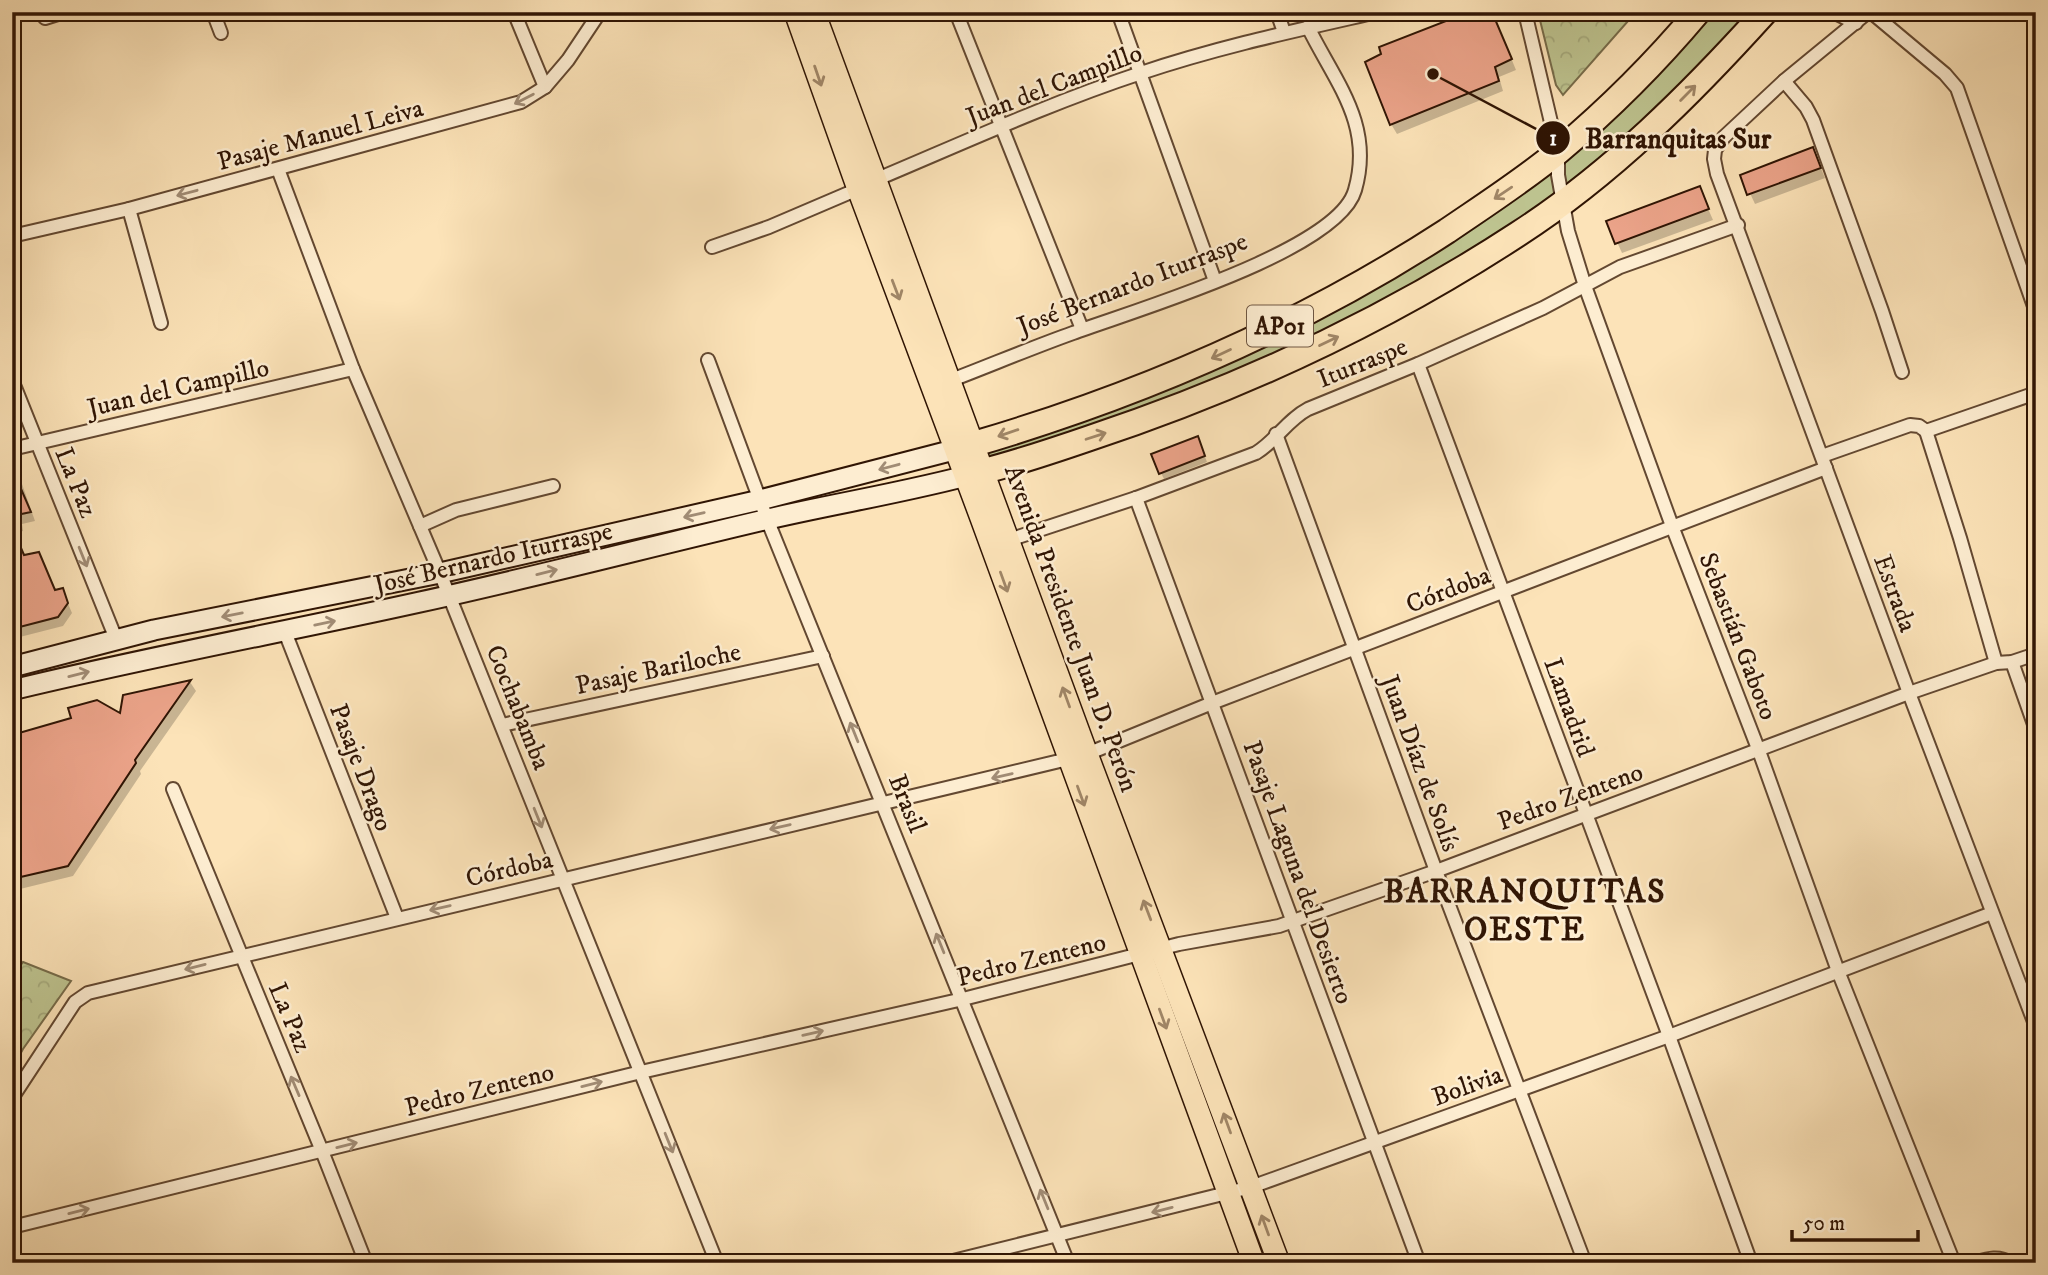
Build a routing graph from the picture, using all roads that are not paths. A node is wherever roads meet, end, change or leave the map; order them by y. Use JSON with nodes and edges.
{"nodes":[{"id":1,"x":64,"y":12,"type":"edge"},
{"id":2,"x":213,"y":12,"type":"edge"},
{"id":3,"x":514,"y":12,"type":"edge"},
{"id":4,"x":600,"y":12,"type":"edge"},
{"id":5,"x":795,"y":12,"type":"edge"},
{"id":6,"x":814,"y":12,"type":"edge"},
{"id":7,"x":956,"y":12,"type":"edge"},
{"id":8,"x":1118,"y":12,"type":"edge"},
{"id":9,"x":1277,"y":12,"type":"edge"},
{"id":10,"x":1377,"y":12,"type":"edge"},
{"id":11,"x":1525,"y":12,"type":"edge"},
{"id":12,"x":1698,"y":12,"type":"edge"},
{"id":13,"x":1765,"y":12,"type":"edge"},
{"id":14,"x":1833,"y":12,"type":"edge"},
{"id":15,"x":1870,"y":12,"type":"edge"},
{"id":16,"x":1363,"y":14,"type":"edge"},
{"id":17,"x":45,"y":18,"type":"dead end"},
{"id":18,"x":1856,"y":23,"type":"junction"},
{"id":19,"x":1308,"y":27,"type":"junction"},
{"id":20,"x":1284,"y":32,"type":"junction"},
{"id":21,"x":221,"y":33,"type":"dead end"},
{"id":22,"x":1141,"y":73,"type":"junction"},
{"id":23,"x":1784,"y":81,"type":"junction"},
{"id":24,"x":545,"y":87,"type":"junction"},
{"id":25,"x":1001,"y":127,"type":"junction"},
{"id":26,"x":1558,"y":152,"type":"junction"},
{"id":27,"x":278,"y":169,"type":"junction"},
{"id":28,"x":866,"y":185,"type":"junction"},
{"id":29,"x":1563,"y":202,"type":"junction"},
{"id":30,"x":129,"y":209,"type":"junction"},
{"id":31,"x":1738,"y":225,"type":"junction"},
{"id":32,"x":12,"y":236,"type":"edge"},
{"id":33,"x":712,"y":247,"type":"dead end"},
{"id":34,"x":1214,"y":281,"type":"junction"},
{"id":35,"x":1585,"y":286,"type":"junction"},
{"id":36,"x":2036,"y":312,"type":"edge"},
{"id":37,"x":161,"y":323,"type":"dead end"},
{"id":38,"x":1082,"y":329,"type":"junction"},
{"id":39,"x":708,"y":360,"type":"dead end"},
{"id":40,"x":1418,"y":364,"type":"junction"},
{"id":41,"x":354,"y":369,"type":"junction"},
{"id":42,"x":1902,"y":372,"type":"dead end"},
{"id":43,"x":12,"y":380,"type":"edge"},
{"id":44,"x":949,"y":381,"type":"junction"},
{"id":45,"x":2036,"y":393,"type":"edge"},
{"id":46,"x":1926,"y":431,"type":"junction"},
{"id":47,"x":1276,"y":434,"type":"junction"},
{"id":48,"x":37,"y":443,"type":"junction"},
{"id":49,"x":965,"y":447,"type":"junction"},
{"id":50,"x":12,"y":449,"type":"edge"},
{"id":51,"x":1824,"y":462,"type":"junction"},
{"id":52,"x":975,"y":474,"type":"junction"},
{"id":53,"x":553,"y":486,"type":"dead end"},
{"id":54,"x":1136,"y":498,"type":"junction"},
{"id":55,"x":760,"y":500,"type":"junction"},
{"id":56,"x":767,"y":519,"type":"junction"},
{"id":57,"x":420,"y":526,"type":"junction"},
{"id":58,"x":1672,"y":526,"type":"junction"},
{"id":59,"x":1009,"y":540,"type":"junction"},
{"id":60,"x":440,"y":573,"type":"junction"},
{"id":61,"x":1504,"y":592,"type":"junction"},
{"id":62,"x":449,"y":596,"type":"junction"},
{"id":63,"x":285,"y":632,"type":"junction"},
{"id":64,"x":116,"y":639,"type":"junction"},
{"id":65,"x":1356,"y":649,"type":"junction"},
{"id":66,"x":2036,"y":654,"type":"edge"},
{"id":67,"x":823,"y":656,"type":"junction"},
{"id":68,"x":2012,"y":662,"type":"junction"},
{"id":69,"x":1996,"y":663,"type":"junction"},
{"id":70,"x":12,"y":667,"type":"edge"},
{"id":71,"x":12,"y":690,"type":"edge"},
{"id":72,"x":1909,"y":694,"type":"junction"},
{"id":73,"x":1212,"y":703,"type":"junction"},
{"id":74,"x":502,"y":725,"type":"junction"},
{"id":75,"x":2036,"y":730,"type":"edge"},
{"id":76,"x":1759,"y":751,"type":"junction"},
{"id":77,"x":1078,"y":756,"type":"junction"},
{"id":78,"x":173,"y":789,"type":"dead end"},
{"id":79,"x":883,"y":803,"type":"junction"},
{"id":80,"x":1585,"y":815,"type":"junction"},
{"id":81,"x":1436,"y":870,"type":"junction"},
{"id":82,"x":562,"y":879,"type":"junction"},
{"id":83,"x":1992,"y":913,"type":"junction"},
{"id":84,"x":397,"y":918,"type":"junction"},
{"id":85,"x":1293,"y":921,"type":"junction"},
{"id":86,"x":1162,"y":948,"type":"junction"},
{"id":87,"x":1140,"y":955,"type":"junction"},
{"id":88,"x":241,"y":956,"type":"junction"},
{"id":89,"x":1838,"y":971,"type":"junction"},
{"id":90,"x":963,"y":999,"type":"junction"},
{"id":91,"x":2036,"y":1027,"type":"edge"},
{"id":92,"x":1669,"y":1036,"type":"junction"},
{"id":93,"x":641,"y":1072,"type":"junction"},
{"id":94,"x":1520,"y":1091,"type":"junction"},
{"id":95,"x":12,"y":1098,"type":"edge"},
{"id":96,"x":1373,"y":1143,"type":"junction"},
{"id":97,"x":322,"y":1151,"type":"junction"},
{"id":98,"x":1251,"y":1186,"type":"junction"},
{"id":99,"x":1228,"y":1194,"type":"junction"},
{"id":100,"x":12,"y":1227,"type":"edge"},
{"id":101,"x":1058,"y":1235,"type":"junction"},
{"id":102,"x":366,"y":1263,"type":"edge"},
{"id":103,"x":717,"y":1263,"type":"edge"},
{"id":104,"x":945,"y":1263,"type":"edge"},
{"id":105,"x":1069,"y":1263,"type":"edge"},
{"id":106,"x":1254,"y":1263,"type":"edge"},
{"id":107,"x":1279,"y":1263,"type":"edge"},
{"id":108,"x":1419,"y":1263,"type":"edge"},
{"id":109,"x":1585,"y":1263,"type":"edge"},
{"id":110,"x":1751,"y":1263,"type":"edge"},
{"id":111,"x":1954,"y":1263,"type":"edge"},
{"id":112,"x":1973,"y":1263,"type":"edge"},
{"id":113,"x":2011,"y":1263,"type":"edge"}],
"edges":[{"from":1,"to":17,"type":"street"},
{"from":2,"to":21,"type":"street"},
{"from":3,"to":24,"type":"street"},
{"from":4,"to":24,"type":"street","name":"Pasaje Manuel Leiva"},
{"from":5,"to":28,"type":"main road","name":"Avenida Presidente Juan D. Perón","one_way":true},
{"from":6,"to":28,"type":"main road","name":"Avenida Presidente Juan D. Perón"},
{"from":7,"to":25,"type":"street"},
{"from":8,"to":22,"type":"street"},
{"from":9,"to":20,"type":"street"},
{"from":10,"to":16,"type":"street","name":"Juan del Campillo"},
{"from":11,"to":26,"type":"street","name":"Sebastián Gaboto"},
{"from":12,"to":26,"type":"highway","number":"AP01"},
{"from":29,"to":13,"type":"highway","number":"AP01","one_way":true},
{"from":14,"to":18,"type":"street"},
{"from":15,"to":18,"type":"street"},
{"from":15,"to":36,"type":"street"},
{"from":16,"to":19,"type":"street","name":"Juan del Campillo"},
{"from":18,"to":23,"type":"street"},
{"from":19,"to":20,"type":"street","name":"Juan del Campillo"},
{"from":19,"to":34,"type":"street","name":"José Bernardo Iturraspe"},
{"from":20,"to":22,"type":"street","name":"Juan del Campillo"},
{"from":22,"to":25,"type":"street","name":"Juan del Campillo"},
{"from":22,"to":34,"type":"street"},
{"from":23,"to":31,"type":"street","name":"Estrada"},
{"from":23,"to":42,"type":"street"},
{"from":24,"to":27,"type":"street","name":"Pasaje Manuel Leiva","one_way":true},
{"from":25,"to":28,"type":"street","name":"Juan del Campillo"},
{"from":25,"to":38,"type":"street"},
{"from":26,"to":29,"type":"street","name":"Sebastián Gaboto"},
{"from":26,"to":49,"type":"highway","number":"AP01","one_way":true},
{"from":27,"to":30,"type":"street","name":"Pasaje Manuel Leiva","one_way":true},
{"from":27,"to":41,"type":"street","name":"Cochabamba"},
{"from":28,"to":33,"type":"street","name":"Juan del Campillo"},
{"from":28,"to":44,"type":"main road","name":"Avenida Presidente Juan D. Perón"},
{"from":28,"to":49,"type":"main road","name":"Avenida Presidente Juan D. Perón","one_way":true},
{"from":29,"to":35,"type":"street","name":"Sebastián Gaboto"},
{"from":52,"to":29,"type":"highway","number":"AP01","one_way":true},
{"from":30,"to":32,"type":"street","name":"Pasaje Manuel Leiva"},
{"from":30,"to":37,"type":"street"},
{"from":31,"to":35,"type":"street","name":"Iturraspe"},
{"from":31,"to":51,"type":"street","name":"Estrada"},
{"from":34,"to":38,"type":"street","name":"José Bernardo Iturraspe"},
{"from":35,"to":40,"type":"street","name":"Iturraspe"},
{"from":35,"to":58,"type":"street","name":"Sebastián Gaboto"},
{"from":38,"to":44,"type":"street","name":"José Bernardo Iturraspe"},
{"from":39,"to":55,"type":"street","name":"Brasil"},
{"from":40,"to":47,"type":"street","name":"Iturraspe"},
{"from":40,"to":61,"type":"street","name":"Lamadrid"},
{"from":41,"to":48,"type":"street","name":"Juan del Campillo"},
{"from":41,"to":57,"type":"street","name":"Cochabamba"},
{"from":43,"to":48,"type":"street","name":"La Paz"},
{"from":44,"to":49,"type":"main road","name":"Avenida Presidente Juan D. Perón"},
{"from":45,"to":46,"type":"street","name":"Córdoba"},
{"from":46,"to":51,"type":"street","name":"Córdoba"},
{"from":46,"to":69,"type":"street"},
{"from":47,"to":54,"type":"street","name":"Iturraspe"},
{"from":47,"to":65,"type":"street","name":"Juan Díaz de Solís"},
{"from":48,"to":50,"type":"street","name":"Juan del Campillo"},
{"from":48,"to":64,"type":"street","name":"La Paz","one_way":true},
{"from":49,"to":52,"type":"main road","name":"Avenida Presidente Juan D. Perón"},
{"from":49,"to":55,"type":"main road","name":"José Bernardo Iturraspe","one_way":true},
{"from":51,"to":58,"type":"street","name":"Córdoba"},
{"from":51,"to":72,"type":"street","name":"Estrada"},
{"from":52,"to":56,"type":"main road","name":"José Bernardo Iturraspe"},
{"from":52,"to":59,"type":"main road","name":"Avenida Presidente Juan D. Perón"},
{"from":52,"to":77,"type":"main road","name":"Avenida Presidente Juan D. Perón","one_way":true},
{"from":53,"to":57,"type":"street"},
{"from":54,"to":59,"type":"street","name":"Iturraspe"},
{"from":54,"to":73,"type":"street","name":"Pasaje Laguna del Desierto"},
{"from":55,"to":56,"type":"street","name":"Brasil"},
{"from":55,"to":60,"type":"main road","name":"José Bernardo Iturraspe","one_way":true},
{"from":62,"to":56,"type":"main road","name":"José Bernardo Iturraspe","one_way":true},
{"from":56,"to":67,"type":"street","name":"Brasil"},
{"from":57,"to":60,"type":"street","name":"Cochabamba"},
{"from":58,"to":61,"type":"street","name":"Córdoba"},
{"from":58,"to":76,"type":"street","name":"Sebastián Gaboto"},
{"from":77,"to":59,"type":"main road","name":"Avenida Presidente Juan D. Perón","one_way":true},
{"from":60,"to":62,"type":"street","name":"Cochabamba"},
{"from":60,"to":64,"type":"main road","name":"José Bernardo Iturraspe","one_way":true},
{"from":61,"to":65,"type":"street","name":"Córdoba"},
{"from":61,"to":80,"type":"street","name":"Lamadrid"},
{"from":63,"to":62,"type":"main road","name":"José Bernardo Iturraspe","one_way":true},
{"from":62,"to":74,"type":"street","name":"Cochabamba"},
{"from":71,"to":63,"type":"main road","name":"José Bernardo Iturraspe","one_way":true},
{"from":63,"to":84,"type":"street","name":"Pasaje Drago"},
{"from":64,"to":70,"type":"main road","name":"José Bernardo Iturraspe"},
{"from":65,"to":73,"type":"street","name":"Córdoba"},
{"from":65,"to":81,"type":"street","name":"Juan Díaz de Solís"},
{"from":66,"to":68,"type":"street","name":"Pedro Zenteno"},
{"from":67,"to":74,"type":"street","name":"Pasaje Bariloche"},
{"from":79,"to":67,"type":"street","name":"Brasil","one_way":true},
{"from":68,"to":69,"type":"street","name":"Pedro Zenteno"},
{"from":68,"to":75,"type":"street"},
{"from":69,"to":72,"type":"street","name":"Pedro Zenteno"},
{"from":72,"to":76,"type":"street","name":"Pedro Zenteno"},
{"from":72,"to":83,"type":"street","name":"Estrada"},
{"from":73,"to":77,"type":"street","name":"Córdoba"},
{"from":73,"to":85,"type":"street","name":"Pasaje Laguna del Desierto"},
{"from":74,"to":82,"type":"street","name":"Cochabamba","one_way":true},
{"from":76,"to":80,"type":"street","name":"Pedro Zenteno"},
{"from":76,"to":89,"type":"street","name":"Sebastián Gaboto"},
{"from":77,"to":79,"type":"street","name":"Córdoba","one_way":true},
{"from":86,"to":77,"type":"main road","name":"Avenida Presidente Juan D. Perón","one_way":true},
{"from":77,"to":87,"type":"main road","name":"Avenida Presidente Juan D. Perón","one_way":true},
{"from":78,"to":88,"type":"street","name":"La Paz"},
{"from":79,"to":82,"type":"street","name":"Córdoba","one_way":true},
{"from":90,"to":79,"type":"street","name":"Brasil","one_way":true},
{"from":80,"to":81,"type":"street","name":"Pedro Zenteno"},
{"from":80,"to":92,"type":"street","name":"Lamadrid"},
{"from":81,"to":85,"type":"street","name":"Pedro Zenteno"},
{"from":81,"to":94,"type":"street","name":"Juan Díaz de Solís"},
{"from":82,"to":84,"type":"street","name":"Córdoba","one_way":true},
{"from":82,"to":93,"type":"street","name":"Cochabamba"},
{"from":83,"to":89,"type":"street","name":"Bolivia"},
{"from":83,"to":91,"type":"street","name":"Estrada"},
{"from":84,"to":88,"type":"street","name":"Córdoba"},
{"from":85,"to":86,"type":"street","name":"Pedro Zenteno"},
{"from":85,"to":96,"type":"street","name":"Pasaje Laguna del Desierto"},
{"from":86,"to":87,"type":"street","name":"Pedro Zenteno"},
{"from":98,"to":86,"type":"main road","name":"Avenida Presidente Juan D. Perón","one_way":true},
{"from":87,"to":90,"type":"street","name":"Pedro Zenteno"},
{"from":87,"to":99,"type":"main road","name":"Avenida Presidente Juan D. Perón","one_way":true},
{"from":88,"to":95,"type":"street","name":"Córdoba","one_way":true},
{"from":97,"to":88,"type":"street","name":"La Paz","one_way":true},
{"from":89,"to":92,"type":"street","name":"Bolivia"},
{"from":89,"to":111,"type":"street","name":"Sebastián Gaboto"},
{"from":93,"to":90,"type":"street","name":"Pedro Zenteno","one_way":true},
{"from":101,"to":90,"type":"street","name":"Brasil","one_way":true},
{"from":92,"to":94,"type":"street","name":"Bolivia"},
{"from":92,"to":110,"type":"street","name":"Lamadrid"},
{"from":97,"to":93,"type":"street","name":"Pedro Zenteno","one_way":true},
{"from":93,"to":103,"type":"street","name":"Cochabamba","one_way":true},
{"from":94,"to":96,"type":"street","name":"Bolivia"},
{"from":94,"to":109,"type":"street","name":"Juan Díaz de Solís"},
{"from":96,"to":98,"type":"street","name":"Bolivia"},
{"from":96,"to":108,"type":"street","name":"Pasaje Laguna del Desierto"},
{"from":100,"to":97,"type":"street","name":"Pedro Zenteno","one_way":true},
{"from":97,"to":102,"type":"street","name":"La Paz"},
{"from":98,"to":99,"type":"street","name":"Bolivia"},
{"from":107,"to":98,"type":"main road","name":"Avenida Presidente Juan D. Perón","one_way":true},
{"from":99,"to":101,"type":"street","name":"Bolivia","one_way":true},
{"from":99,"to":106,"type":"main road","name":"Avenida Presidente Juan D. Perón"},
{"from":101,"to":104,"type":"street","name":"Bolivia"},
{"from":101,"to":105,"type":"street","name":"Brasil"},
{"from":112,"to":113,"type":"street"}]}
